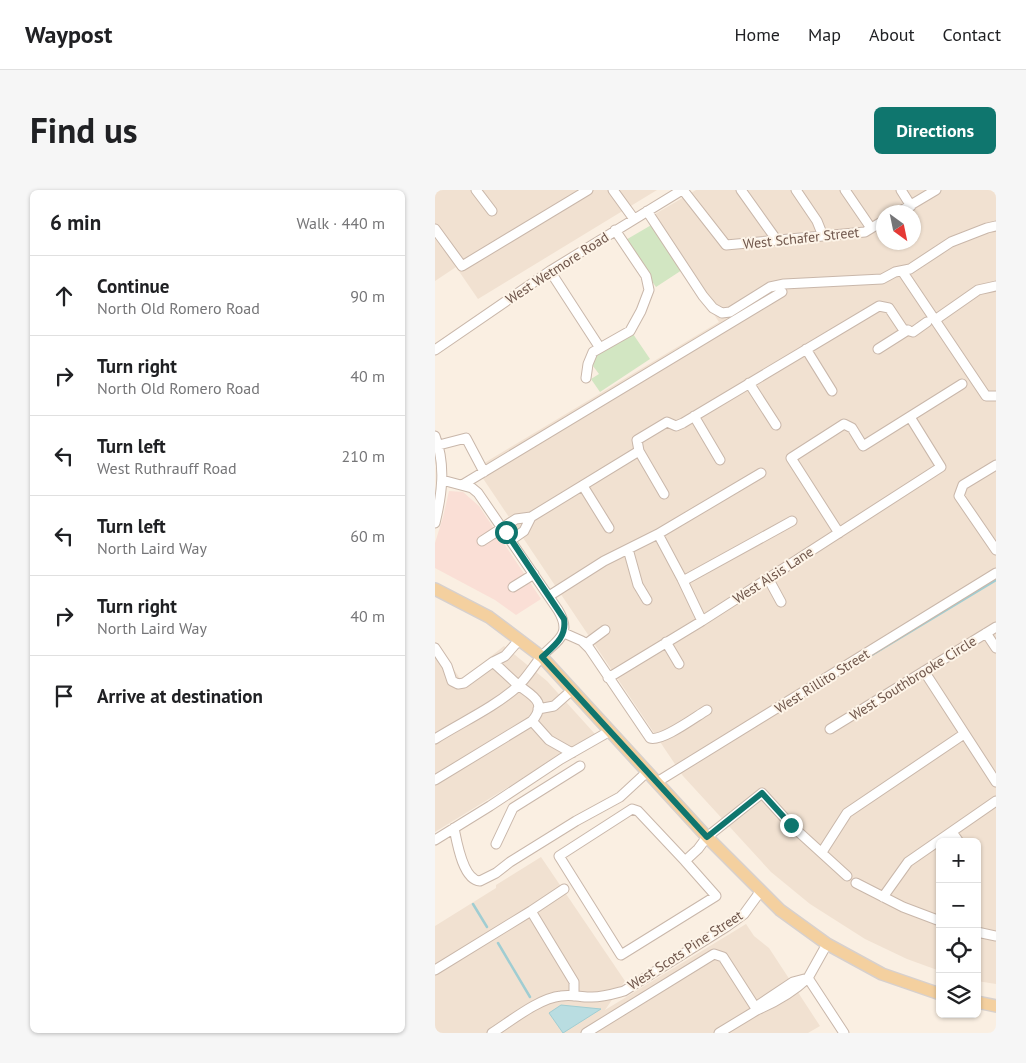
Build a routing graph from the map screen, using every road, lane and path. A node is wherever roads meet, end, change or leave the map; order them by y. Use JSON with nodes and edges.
{"nodes":[{"id":1,"x":476,"y":190,"type":"edge"},
{"id":2,"x":588,"y":190,"type":"edge"},
{"id":3,"x":613,"y":190,"type":"edge"},
{"id":4,"x":682,"y":190,"type":"edge"},
{"id":5,"x":741,"y":190,"type":"edge"},
{"id":6,"x":795,"y":190,"type":"edge"},
{"id":7,"x":845,"y":190,"type":"edge"},
{"id":8,"x":901,"y":190,"type":"edge"},
{"id":9,"x":936,"y":190,"type":"edge"},
{"id":10,"x":910,"y":205,"type":"edge"},
{"id":11,"x":913,"y":205,"type":"edge"},
{"id":12,"x":492,"y":211,"type":"dead end"},
{"id":13,"x":647,"y":211,"type":"junction"},
{"id":14,"x":634,"y":219,"type":"junction"},
{"id":15,"x":876,"y":225,"type":"edge"},
{"id":16,"x":996,"y":226,"type":"edge"},
{"id":17,"x":871,"y":228,"type":"junction"},
{"id":18,"x":435,"y":229,"type":"edge"},
{"id":19,"x":615,"y":230,"type":"junction"},
{"id":20,"x":823,"y":236,"type":"junction"},
{"id":21,"x":776,"y":240,"type":"junction"},
{"id":22,"x":550,"y":271,"type":"junction"},
{"id":23,"x":902,"y":271,"type":"junction"},
{"id":24,"x":996,"y":286,"type":"edge"},
{"id":25,"x":782,"y":292,"type":"dead end"},
{"id":26,"x":931,"y":321,"type":"junction"},
{"id":27,"x":908,"y":330,"type":"junction"},
{"id":28,"x":600,"y":348,"type":"junction"},
{"id":29,"x":806,"y":349,"type":"junction"},
{"id":30,"x":878,"y":349,"type":"dead end"},
{"id":31,"x":435,"y":350,"type":"edge"},
{"id":32,"x":586,"y":378,"type":"dead end"},
{"id":33,"x":749,"y":383,"type":"junction"},
{"id":34,"x":962,"y":384,"type":"dead end"},
{"id":35,"x":832,"y":391,"type":"dead end"},
{"id":36,"x":996,"y":396,"type":"edge"},
{"id":37,"x":694,"y":416,"type":"junction"},
{"id":38,"x":911,"y":417,"type":"junction"},
{"id":39,"x":775,"y":425,"type":"dead end"},
{"id":40,"x":437,"y":440,"type":"edge"},
{"id":41,"x":639,"y":451,"type":"junction"},
{"id":42,"x":720,"y":460,"type":"dead end"},
{"id":43,"x":996,"y":465,"type":"edge"},
{"id":44,"x":483,"y":472,"type":"junction"},
{"id":45,"x":761,"y":473,"type":"dead end"},
{"id":46,"x":442,"y":480,"type":"junction"},
{"id":47,"x":462,"y":485,"type":"junction"},
{"id":48,"x":583,"y":486,"type":"junction"},
{"id":49,"x":664,"y":494,"type":"dead end"},
{"id":50,"x":531,"y":518,"type":"junction"},
{"id":51,"x":792,"y":521,"type":"dead end"},
{"id":52,"x":435,"y":524,"type":"edge"},
{"id":53,"x":503,"y":528,"type":"junction"},
{"id":54,"x":609,"y":528,"type":"dead end"},
{"id":55,"x":839,"y":532,"type":"junction"},
{"id":56,"x":658,"y":534,"type":"junction"},
{"id":57,"x":511,"y":540,"type":"junction"},
{"id":58,"x":482,"y":541,"type":"dead end"},
{"id":59,"x":628,"y":549,"type":"junction"},
{"id":60,"x":996,"y":550,"type":"edge"},
{"id":61,"x":996,"y":573,"type":"edge"},
{"id":62,"x":534,"y":574,"type":"junction"},
{"id":63,"x":768,"y":578,"type":"junction"},
{"id":64,"x":683,"y":581,"type":"junction"},
{"id":65,"x":513,"y":587,"type":"dead end"},
{"id":66,"x":435,"y":589,"type":"edge"},
{"id":67,"x":549,"y":596,"type":"junction"},
{"id":68,"x":647,"y":600,"type":"dead end"},
{"id":69,"x":781,"y":602,"type":"dead end"},
{"id":70,"x":702,"y":621,"type":"junction"},
{"id":71,"x":996,"y":627,"type":"edge"},
{"id":72,"x":605,"y":630,"type":"dead end"},
{"id":73,"x":564,"y":633,"type":"junction"},
{"id":74,"x":986,"y":633,"type":"junction"},
{"id":75,"x":519,"y":640,"type":"junction"},
{"id":76,"x":666,"y":642,"type":"junction"},
{"id":77,"x":585,"y":644,"type":"junction"},
{"id":78,"x":435,"y":648,"type":"edge"},
{"id":79,"x":996,"y":648,"type":"edge"},
{"id":80,"x":542,"y":657,"type":"junction"},
{"id":81,"x":493,"y":662,"type":"junction"},
{"id":82,"x":679,"y":664,"type":"dead end"},
{"id":83,"x":924,"y":672,"type":"junction"},
{"id":84,"x":609,"y":678,"type":"junction"},
{"id":85,"x":519,"y":686,"type":"junction"},
{"id":86,"x":572,"y":690,"type":"junction"},
{"id":87,"x":538,"y":709,"type":"junction"},
{"id":88,"x":707,"y":710,"type":"dead end"},
{"id":89,"x":532,"y":721,"type":"junction"},
{"id":90,"x":831,"y":729,"type":"dead end"},
{"id":91,"x":610,"y":731,"type":"junction"},
{"id":92,"x":964,"y":734,"type":"junction"},
{"id":93,"x":436,"y":735,"type":"edge"},
{"id":94,"x":572,"y":753,"type":"junction"},
{"id":95,"x":580,"y":766,"type":"dead end"},
{"id":96,"x":647,"y":772,"type":"junction"},
{"id":97,"x":435,"y":780,"type":"edge"},
{"id":98,"x":657,"y":782,"type":"junction"},
{"id":99,"x":996,"y":782,"type":"edge"},
{"id":100,"x":996,"y":801,"type":"edge"},
{"id":101,"x":454,"y":828,"type":"junction"},
{"id":102,"x":952,"y":832,"type":"junction"},
{"id":103,"x":707,"y":837,"type":"junction"},
{"id":104,"x":956,"y":838,"type":"edge"},
{"id":105,"x":435,"y":840,"type":"edge"},
{"id":106,"x":496,"y":844,"type":"dead end"},
{"id":107,"x":822,"y":852,"type":"junction"},
{"id":108,"x":685,"y":861,"type":"junction"},
{"id":109,"x":847,"y":876,"type":"dead end"},
{"id":110,"x":856,"y":883,"type":"dead end"},
{"id":111,"x":564,"y":889,"type":"dead end"},
{"id":112,"x":760,"y":892,"type":"junction"},
{"id":113,"x":883,"y":897,"type":"junction"},
{"id":114,"x":531,"y":911,"type":"junction"},
{"id":115,"x":936,"y":919,"type":"edge"},
{"id":116,"x":981,"y":933,"type":"edge"},
{"id":117,"x":996,"y":936,"type":"edge"},
{"id":118,"x":827,"y":944,"type":"junction"},
{"id":119,"x":435,"y":970,"type":"edge"},
{"id":120,"x":808,"y":978,"type":"junction"},
{"id":121,"x":936,"y":993,"type":"edge"},
{"id":122,"x":574,"y":996,"type":"junction"},
{"id":123,"x":981,"y":1003,"type":"edge"},
{"id":124,"x":996,"y":1006,"type":"edge"},
{"id":125,"x":757,"y":1010,"type":"junction"},
{"id":126,"x":492,"y":1033,"type":"edge"},
{"id":127,"x":586,"y":1033,"type":"edge"},
{"id":128,"x":719,"y":1033,"type":"edge"},
{"id":129,"x":844,"y":1033,"type":"edge"}],
"edges":[{"from":1,"to":12,"type":"street"},
{"from":2,"to":18,"type":"street"},
{"from":3,"to":14,"type":"street"},
{"from":4,"to":13,"type":"street","name":"West Wetmore Road"},
{"from":4,"to":21,"type":"street","name":"West Schafer Street"},
{"from":5,"to":21,"type":"street"},
{"from":6,"to":20,"type":"street"},
{"from":7,"to":17,"type":"street"},
{"from":8,"to":10,"type":"street"},
{"from":9,"to":11,"type":"street"},
{"from":13,"to":14,"type":"street","name":"West Wetmore Road"},
{"from":13,"to":23,"type":"street"},
{"from":14,"to":19,"type":"street","name":"West Wetmore Road"},
{"from":15,"to":17,"type":"street","name":"West Schafer Street"},
{"from":16,"to":23,"type":"street"},
{"from":17,"to":20,"type":"street","name":"West Schafer Street"},
{"from":19,"to":22,"type":"street","name":"West Wetmore Road"},
{"from":19,"to":28,"type":"street"},
{"from":20,"to":21,"type":"street","name":"West Schafer Street"},
{"from":22,"to":28,"type":"street"},
{"from":22,"to":31,"type":"street","name":"West Wetmore Road"},
{"from":23,"to":26,"type":"street"},
{"from":24,"to":26,"type":"street"},
{"from":25,"to":44,"type":"street"},
{"from":26,"to":27,"type":"street"},
{"from":26,"to":36,"type":"street"},
{"from":27,"to":29,"type":"street"},
{"from":27,"to":30,"type":"street"},
{"from":28,"to":32,"type":"street"},
{"from":29,"to":33,"type":"street"},
{"from":29,"to":35,"type":"street"},
{"from":33,"to":37,"type":"street"},
{"from":33,"to":39,"type":"street"},
{"from":34,"to":38,"type":"street"},
{"from":37,"to":41,"type":"street"},
{"from":37,"to":42,"type":"street"},
{"from":38,"to":55,"type":"street","name":"West Alsis Lane"},
{"from":38,"to":55,"type":"street"},
{"from":40,"to":44,"type":"street"},
{"from":40,"to":46,"type":"street"},
{"from":41,"to":48,"type":"street"},
{"from":41,"to":49,"type":"street"},
{"from":43,"to":60,"type":"street"},
{"from":44,"to":47,"type":"street"},
{"from":45,"to":56,"type":"street"},
{"from":46,"to":47,"type":"street"},
{"from":46,"to":52,"type":"street"},
{"from":47,"to":53,"type":"street"},
{"from":48,"to":50,"type":"street"},
{"from":48,"to":54,"type":"street"},
{"from":50,"to":53,"type":"street"},
{"from":50,"to":57,"type":"street"},
{"from":51,"to":64,"type":"street"},
{"from":53,"to":57,"type":"street"},
{"from":53,"to":58,"type":"street"},
{"from":55,"to":63,"type":"street","name":"West Alsis Lane"},
{"from":56,"to":59,"type":"street"},
{"from":56,"to":64,"type":"street"},
{"from":57,"to":62,"type":"street"},
{"from":59,"to":67,"type":"street"},
{"from":59,"to":68,"type":"street"},
{"from":61,"to":98,"type":"street","name":"West Rillito Street"},
{"from":62,"to":65,"type":"street"},
{"from":62,"to":67,"type":"street"},
{"from":63,"to":69,"type":"street"},
{"from":63,"to":70,"type":"street","name":"West Alsis Lane"},
{"from":64,"to":70,"type":"street"},
{"from":66,"to":75,"type":"main road"},
{"from":67,"to":73,"type":"street"},
{"from":70,"to":76,"type":"street","name":"West Alsis Lane"},
{"from":71,"to":74,"type":"street","name":"West Southbrooke Circle"},
{"from":72,"to":77,"type":"street"},
{"from":73,"to":77,"type":"street"},
{"from":73,"to":80,"type":"street"},
{"from":74,"to":79,"type":"street"},
{"from":74,"to":83,"type":"street","name":"West Southbrooke Circle"},
{"from":75,"to":80,"type":"main road"},
{"from":75,"to":81,"type":"street"},
{"from":76,"to":82,"type":"street"},
{"from":76,"to":84,"type":"street","name":"West Alsis Lane"},
{"from":77,"to":84,"type":"street"},
{"from":78,"to":81,"type":"street"},
{"from":80,"to":85,"type":"street"},
{"from":80,"to":86,"type":"main road"},
{"from":81,"to":85,"type":"street"},
{"from":83,"to":90,"type":"street","name":"West Southbrooke Circle"},
{"from":83,"to":92,"type":"street"},
{"from":84,"to":88,"type":"street"},
{"from":85,"to":87,"type":"street"},
{"from":85,"to":93,"type":"street"},
{"from":86,"to":87,"type":"street"},
{"from":86,"to":91,"type":"main road"},
{"from":87,"to":89,"type":"street"},
{"from":89,"to":94,"type":"street"},
{"from":89,"to":97,"type":"street"},
{"from":91,"to":94,"type":"street"},
{"from":91,"to":96,"type":"main road"},
{"from":92,"to":99,"type":"street"},
{"from":92,"to":107,"type":"street"},
{"from":94,"to":101,"type":"street"},
{"from":95,"to":106,"type":"street"},
{"from":96,"to":98,"type":"main road"},
{"from":96,"to":101,"type":"street"},
{"from":98,"to":103,"type":"main road"},
{"from":100,"to":102,"type":"street"},
{"from":101,"to":105,"type":"street"},
{"from":102,"to":104,"type":"street"},
{"from":102,"to":113,"type":"street"},
{"from":103,"to":107,"type":"street"},
{"from":103,"to":108,"type":"street"},
{"from":103,"to":112,"type":"main road"},
{"from":107,"to":109,"type":"street"},
{"from":108,"to":108,"type":"street"},
{"from":110,"to":113,"type":"street"},
{"from":111,"to":114,"type":"street"},
{"from":112,"to":118,"type":"main road"},
{"from":112,"to":122,"type":"street","name":"West Scots Pine Street"},
{"from":113,"to":115,"type":"street"},
{"from":114,"to":119,"type":"street"},
{"from":114,"to":122,"type":"street"},
{"from":116,"to":117,"type":"street"},
{"from":118,"to":120,"type":"street"},
{"from":118,"to":121,"type":"main road"},
{"from":120,"to":125,"type":"street"},
{"from":120,"to":129,"type":"street"},
{"from":122,"to":126,"type":"street","name":"West Scots Pine Street"},
{"from":123,"to":124,"type":"main road"},
{"from":125,"to":127,"type":"street"},
{"from":125,"to":128,"type":"street"}]}
